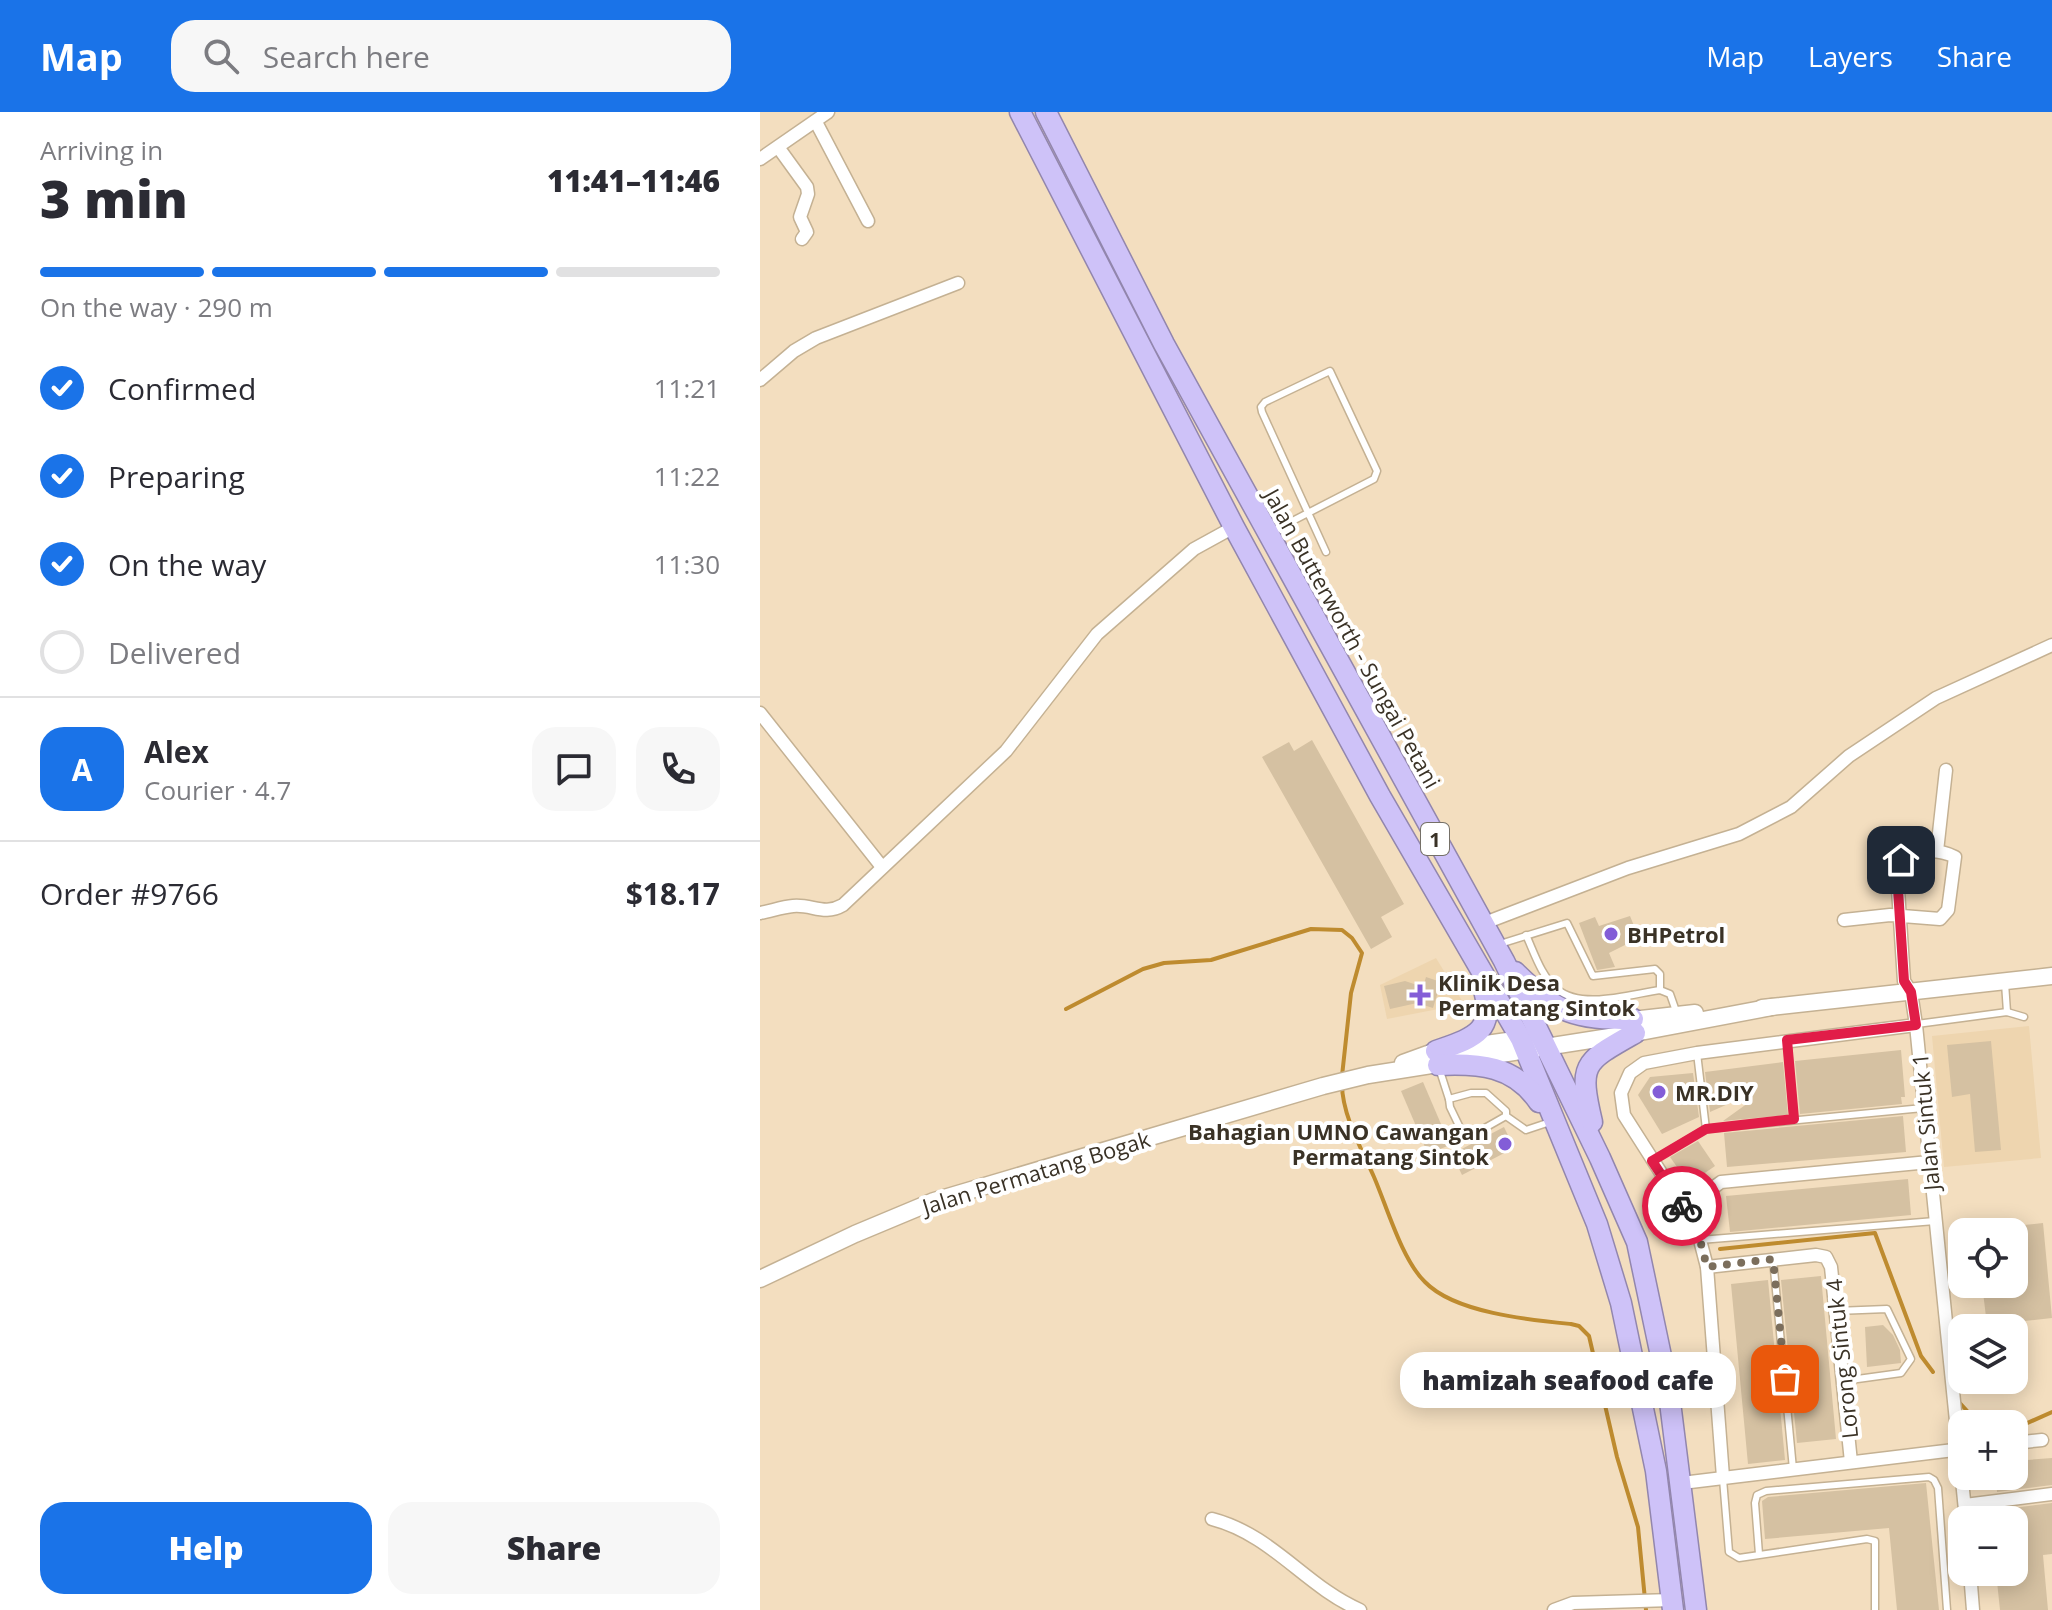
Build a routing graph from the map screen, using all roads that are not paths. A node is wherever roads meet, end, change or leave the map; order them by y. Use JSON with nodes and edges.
{"nodes":[{"id":1,"x":828,"y":112,"type":"edge"},
{"id":2,"x":1020,"y":112,"type":"edge"},
{"id":3,"x":1046,"y":112,"type":"edge"},
{"id":4,"x":816,"y":122,"type":"junction"},
{"id":5,"x":778,"y":147,"type":"junction"},
{"id":6,"x":760,"y":159,"type":"edge"},
{"id":7,"x":868,"y":221,"type":"dead end"},
{"id":8,"x":802,"y":239,"type":"dead end"},
{"id":9,"x":958,"y":283,"type":"dead end"},
{"id":10,"x":760,"y":380,"type":"edge"},
{"id":11,"x":1308,"y":513,"type":"junction"},
{"id":12,"x":1227,"y":530,"type":"junction"},
{"id":13,"x":1276,"y":530,"type":"junction"},
{"id":14,"x":1326,"y":552,"type":"dead end"},
{"id":15,"x":2052,"y":645,"type":"edge"},
{"id":16,"x":760,"y":713,"type":"edge"},
{"id":17,"x":1946,"y":770,"type":"dead end"},
{"id":18,"x":1937,"y":851,"type":"junction"},
{"id":19,"x":882,"y":867,"type":"junction"},
{"id":20,"x":760,"y":913,"type":"edge"},
{"id":21,"x":1901,"y":918,"type":"junction"},
{"id":22,"x":1844,"y":920,"type":"dead end"},
{"id":23,"x":1482,"y":924,"type":"junction"},
{"id":24,"x":1526,"y":935,"type":"junction"},
{"id":25,"x":1499,"y":954,"type":"junction"},
{"id":26,"x":1474,"y":957,"type":"junction"},
{"id":27,"x":2052,"y":976,"type":"edge"},
{"id":28,"x":2005,"y":983,"type":"junction"},
{"id":29,"x":1660,"y":990,"type":"junction"},
{"id":30,"x":1911,"y":992,"type":"junction"},
{"id":31,"x":1772,"y":1007,"type":"junction"},
{"id":32,"x":2007,"y":1012,"type":"junction"},
{"id":33,"x":1677,"y":1014,"type":"junction"},
{"id":34,"x":2024,"y":1017,"type":"dead end"},
{"id":35,"x":1916,"y":1025,"type":"junction"},
{"id":36,"x":1634,"y":1026,"type":"junction"},
{"id":37,"x":1787,"y":1040,"type":"junction"},
{"id":38,"x":1533,"y":1042,"type":"junction"},
{"id":39,"x":1697,"y":1053,"type":"junction"},
{"id":40,"x":1437,"y":1058,"type":"junction"},
{"id":41,"x":1449,"y":1099,"type":"junction"},
{"id":42,"x":1924,"y":1108,"type":"junction"},
{"id":43,"x":1506,"y":1116,"type":"junction"},
{"id":44,"x":1794,"y":1119,"type":"junction"},
{"id":45,"x":1553,"y":1121,"type":"junction"},
{"id":46,"x":1706,"y":1129,"type":"junction"},
{"id":47,"x":1600,"y":1158,"type":"junction"},
{"id":48,"x":1652,"y":1161,"type":"junction"},
{"id":49,"x":1929,"y":1162,"type":"junction"},
{"id":50,"x":1684,"y":1209,"type":"junction"},
{"id":51,"x":1935,"y":1221,"type":"junction"},
{"id":52,"x":1700,"y":1240,"type":"junction"},
{"id":53,"x":1773,"y":1259,"type":"junction"},
{"id":54,"x":1707,"y":1267,"type":"junction"},
{"id":55,"x":760,"y":1279,"type":"edge"},
{"id":56,"x":1836,"y":1311,"type":"junction"},
{"id":57,"x":1843,"y":1381,"type":"junction"},
{"id":58,"x":1957,"y":1410,"type":"edge"},
{"id":59,"x":2042,"y":1440,"type":"dead end"},
{"id":60,"x":2028,"y":1442,"type":"edge"},
{"id":61,"x":1948,"y":1451,"type":"edge"},
{"id":62,"x":1851,"y":1462,"type":"junction"},
{"id":63,"x":1793,"y":1469,"type":"junction"},
{"id":64,"x":1723,"y":1477,"type":"junction"},
{"id":65,"x":1682,"y":1483,"type":"junction"},
{"id":66,"x":1964,"y":1490,"type":"edge"},
{"id":67,"x":2052,"y":1494,"type":"edge"},
{"id":68,"x":1965,"y":1505,"type":"joint"},
{"id":69,"x":1212,"y":1519,"type":"dead end"},
{"id":70,"x":1759,"y":1554,"type":"junction"},
{"id":71,"x":1971,"y":1586,"type":"edge"},
{"id":72,"x":1668,"y":1604,"type":"edge"},
{"id":73,"x":1360,"y":1610,"type":"edge"},
{"id":74,"x":1554,"y":1610,"type":"edge"},
{"id":75,"x":1696,"y":1610,"type":"edge"},
{"id":76,"x":1875,"y":1610,"type":"edge"},
{"id":77,"x":1947,"y":1610,"type":"edge"},
{"id":78,"x":1973,"y":1610,"type":"edge"}],
"edges":[{"from":1,"to":4,"type":"street"},
{"from":2,"to":12,"type":"highway","name":"Jalan Butterworth - Sungai Petani","number":"1"},
{"from":3,"to":13,"type":"highway","name":"Jalan Butterworth - Sungai Petani","number":"1"},
{"from":4,"to":5,"type":"street"},
{"from":4,"to":7,"type":"street"},
{"from":5,"to":6,"type":"street"},
{"from":5,"to":8,"type":"street"},
{"from":9,"to":10,"type":"street"},
{"from":11,"to":11,"type":"lane"},
{"from":11,"to":13,"type":"lane"},
{"from":11,"to":14,"type":"lane"},
{"from":12,"to":19,"type":"street"},
{"from":12,"to":26,"type":"highway","name":"Jalan Butterworth - Sungai Petani","number":"1"},
{"from":13,"to":23,"type":"highway","name":"Jalan Butterworth - Sungai Petani","number":"1"},
{"from":15,"to":23,"type":"street"},
{"from":16,"to":19,"type":"street"},
{"from":17,"to":18,"type":"street"},
{"from":18,"to":21,"type":"street","name":"Jalan Sintuk 1"},
{"from":18,"to":21,"type":"street"},
{"from":19,"to":20,"type":"street"},
{"from":21,"to":22,"type":"street"},
{"from":21,"to":30,"type":"street","name":"Jalan Sintuk 1"},
{"from":23,"to":25,"type":"highway","name":"Jalan Butterworth - Sungai Petani","number":"1"},
{"from":24,"to":25,"type":"lane"},
{"from":24,"to":29,"type":"lane"},
{"from":24,"to":29,"type":"lane"},
{"from":25,"to":36,"type":"highway"},
{"from":25,"to":38,"type":"highway","name":"Jalan Butterworth - Sungai Petani","number":"1"},
{"from":26,"to":38,"type":"highway","name":"Jalan Butterworth - Sungai Petani","number":"1"},
{"from":26,"to":40,"type":"highway"},
{"from":27,"to":28,"type":"street"},
{"from":28,"to":30,"type":"street"},
{"from":28,"to":32,"type":"lane"},
{"from":29,"to":33,"type":"lane"},
{"from":30,"to":31,"type":"street"},
{"from":30,"to":35,"type":"street","name":"Jalan Sintuk 1"},
{"from":31,"to":33,"type":"street"},
{"from":31,"to":36,"type":"street"},
{"from":32,"to":34,"type":"lane"},
{"from":32,"to":35,"type":"lane"},
{"from":33,"to":36,"type":"street"},
{"from":35,"to":37,"type":"street"},
{"from":35,"to":42,"type":"street","name":"Jalan Sintuk 1"},
{"from":36,"to":38,"type":"street","name":"Jalan Permatang Bogak"},
{"from":36,"to":47,"type":"highway"},
{"from":37,"to":39,"type":"street"},
{"from":37,"to":44,"type":"lane"},
{"from":38,"to":40,"type":"street","name":"Jalan Permatang Bogak"},
{"from":38,"to":45,"type":"highway","name":"Jalan Butterworth - Sungai Petani","number":"1"},
{"from":38,"to":47,"type":"highway","name":"Jalan Butterworth - Sungai Petani","number":"1"},
{"from":39,"to":46,"type":"lane"},
{"from":39,"to":48,"type":"street"},
{"from":40,"to":41,"type":"lane"},
{"from":40,"to":45,"type":"highway"},
{"from":40,"to":55,"type":"street","name":"Jalan Permatang Bogak"},
{"from":41,"to":43,"type":"lane"},
{"from":41,"to":43,"type":"lane"},
{"from":42,"to":44,"type":"lane"},
{"from":42,"to":49,"type":"street","name":"Jalan Sintuk 1"},
{"from":43,"to":45,"type":"lane"},
{"from":44,"to":46,"type":"lane"},
{"from":45,"to":72,"type":"highway","name":"Jalan Butterworth - Sungai Petani","number":"1"},
{"from":46,"to":48,"type":"lane"},
{"from":47,"to":65,"type":"highway","name":"Jalan Butterworth - Sungai Petani","number":"1"},
{"from":48,"to":50,"type":"street"},
{"from":49,"to":50,"type":"street"},
{"from":49,"to":51,"type":"street","name":"Jalan Sintuk 1"},
{"from":50,"to":52,"type":"street"},
{"from":51,"to":52,"type":"lane"},
{"from":51,"to":58,"type":"street","name":"Jalan Sintuk 1"},
{"from":52,"to":54,"type":"street"},
{"from":53,"to":54,"type":"street"},
{"from":53,"to":56,"type":"street","name":"Lorong Sintuk 4"},
{"from":53,"to":63,"type":"lane"},
{"from":54,"to":64,"type":"street"},
{"from":56,"to":57,"type":"street","name":"Lorong Sintuk 4"},
{"from":56,"to":57,"type":"lane"},
{"from":57,"to":62,"type":"street","name":"Lorong Sintuk 4"},
{"from":59,"to":60,"type":"street"},
{"from":61,"to":62,"type":"street"},
{"from":62,"to":63,"type":"street"},
{"from":63,"to":64,"type":"street"},
{"from":64,"to":65,"type":"street"},
{"from":64,"to":70,"type":"lane"},
{"from":65,"to":75,"type":"highway","name":"Jalan Butterworth - Sungai Petani","number":"1"},
{"from":66,"to":68,"type":"street","name":"Jalan Sintuk 1"},
{"from":67,"to":68,"type":"street"},
{"from":69,"to":73,"type":"street"},
{"from":70,"to":76,"type":"lane"},
{"from":70,"to":77,"type":"lane"},
{"from":71,"to":78,"type":"street"},
{"from":72,"to":74,"type":"street"}]}
